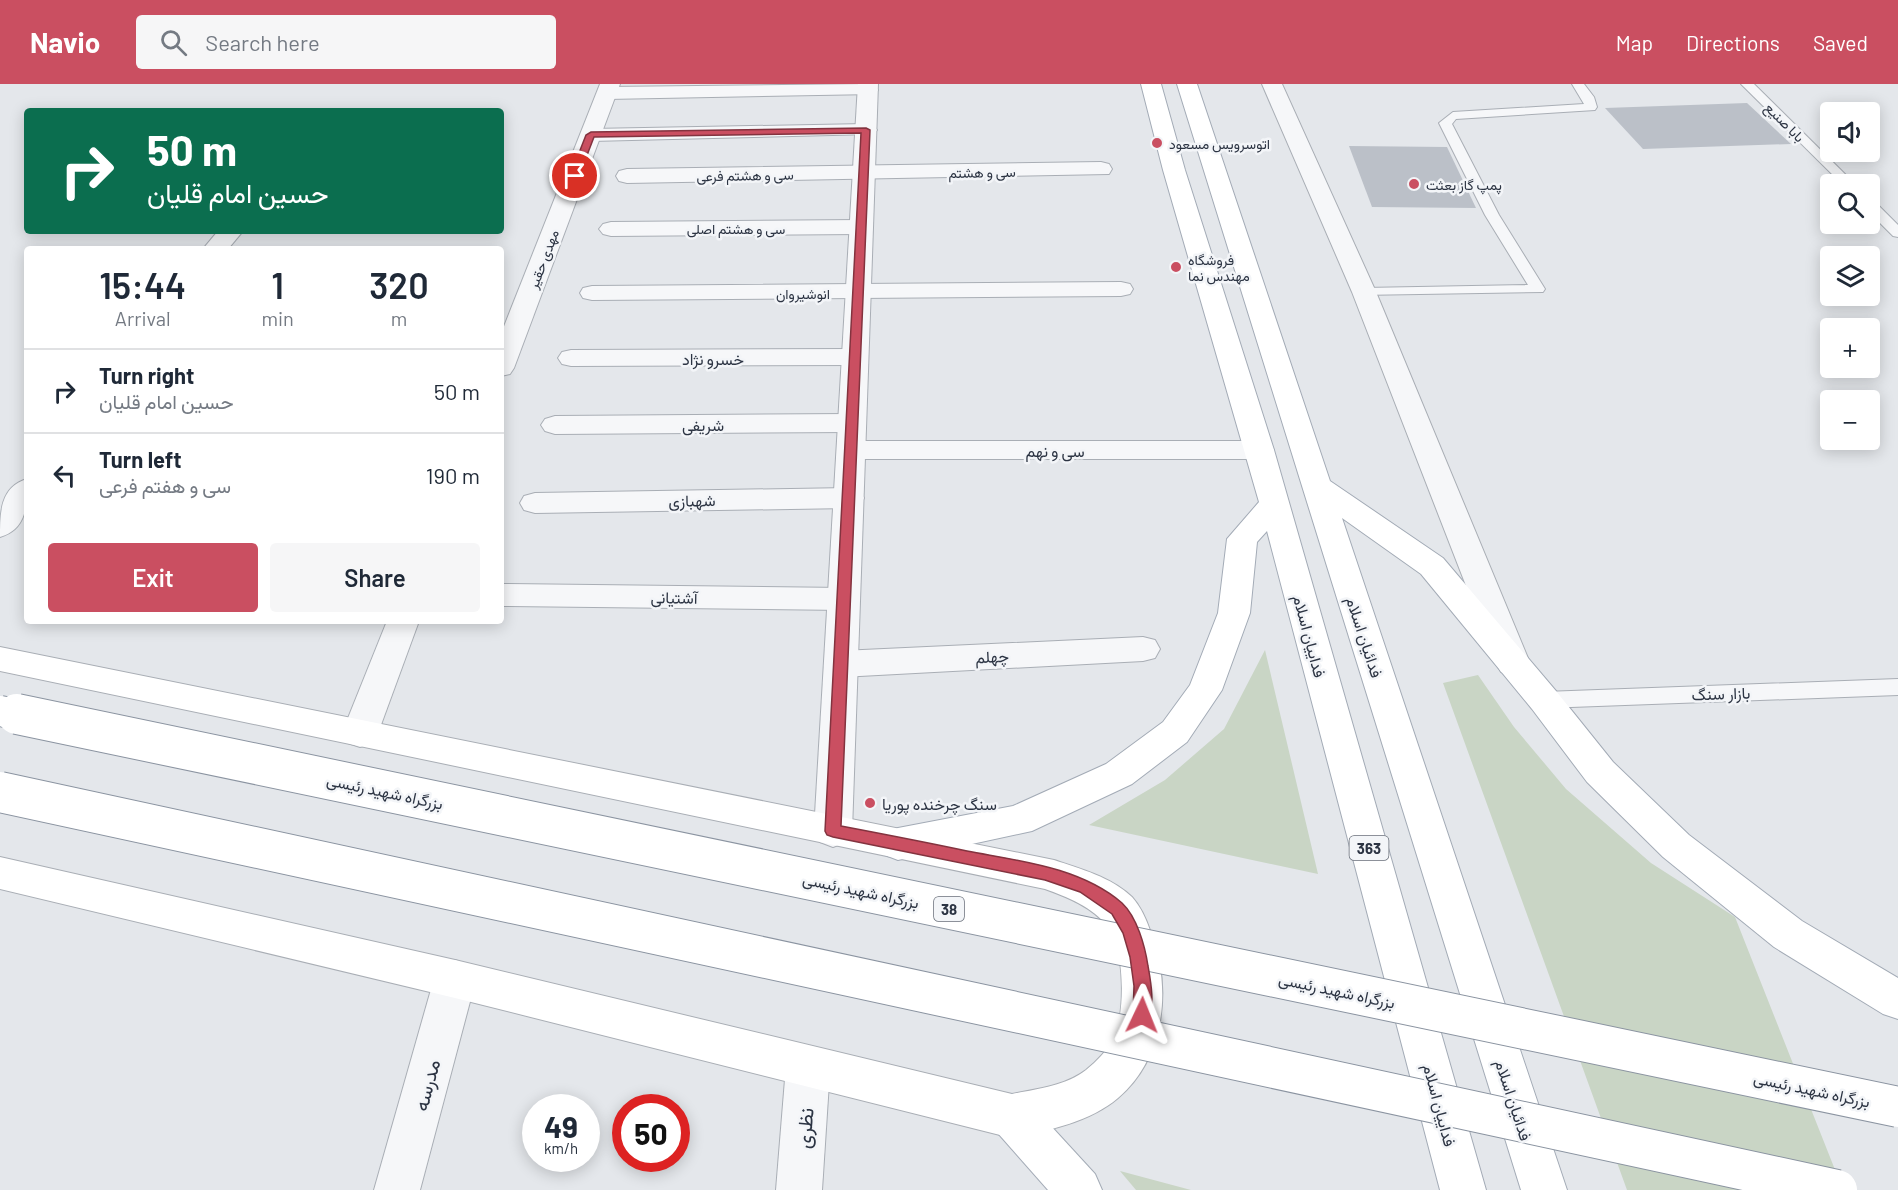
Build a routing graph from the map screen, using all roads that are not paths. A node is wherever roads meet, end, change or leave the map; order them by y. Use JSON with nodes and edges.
{"nodes":[{"id":1,"x":1151,"y":84,"type":"edge"},
{"id":2,"x":1187,"y":84,"type":"edge"},
{"id":3,"x":1272,"y":84,"type":"edge"},
{"id":4,"x":1578,"y":84,"type":"edge"},
{"id":5,"x":1747,"y":84,"type":"edge"},
{"id":6,"x":868,"y":87,"type":"edge"},
{"id":7,"x":608,"y":88,"type":"edge"},
{"id":8,"x":866,"y":130,"type":"junction"},
{"id":9,"x":591,"y":135,"type":"junction"},
{"id":10,"x":1101,"y":169,"type":"dead end"},
{"id":11,"x":864,"y":174,"type":"junction"},
{"id":12,"x":1839,"y":174,"type":"edge"},
{"id":13,"x":627,"y":176,"type":"dead end"},
{"id":14,"x":1880,"y":215,"type":"edge"},
{"id":15,"x":861,"y":227,"type":"junction"},
{"id":16,"x":611,"y":229,"type":"dead end"},
{"id":17,"x":1898,"y":232,"type":"edge"},
{"id":18,"x":228,"y":234,"type":"edge"},
{"id":19,"x":218,"y":246,"type":"edge"},
{"id":20,"x":1121,"y":289,"type":"dead end"},
{"id":21,"x":858,"y":292,"type":"junction"},
{"id":22,"x":1365,"y":292,"type":"junction"},
{"id":23,"x":592,"y":293,"type":"dead end"},
{"id":24,"x":855,"y":357,"type":"junction"},
{"id":25,"x":572,"y":358,"type":"dead end"},
{"id":26,"x":504,"y":360,"type":"edge"},
{"id":27,"x":555,"y":425,"type":"dead end"},
{"id":28,"x":851,"y":437,"type":"junction"},
{"id":29,"x":1260,"y":450,"type":"junction"},
{"id":30,"x":1317,"y":486,"type":"junction"},
{"id":31,"x":24,"y":493,"type":"edge"},
{"id":32,"x":849,"y":498,"type":"junction"},
{"id":33,"x":536,"y":503,"type":"dead end"},
{"id":34,"x":1274,"y":505,"type":"junction"},
{"id":35,"x":0,"y":526,"type":"edge"},
{"id":36,"x":504,"y":595,"type":"dead end"},
{"id":37,"x":844,"y":599,"type":"junction"},
{"id":38,"x":402,"y":624,"type":"edge"},
{"id":39,"x":1143,"y":648,"type":"dead end"},
{"id":40,"x":0,"y":659,"type":"edge"},
{"id":41,"x":1513,"y":663,"type":"junction"},
{"id":42,"x":841,"y":664,"type":"junction"},
{"id":43,"x":1898,"y":687,"type":"edge"},
{"id":44,"x":1544,"y":700,"type":"junction"},
{"id":45,"x":0,"y":711,"type":"edge"},
{"id":46,"x":360,"y":733,"type":"junction"},
{"id":47,"x":0,"y":792,"type":"edge"},
{"id":48,"x":833,"y":831,"type":"junction"},
{"id":49,"x":898,"y":844,"type":"junction"},
{"id":50,"x":0,"y":873,"type":"edge"},
{"id":51,"x":455,"y":979,"type":"junction"},
{"id":52,"x":1898,"y":1000,"type":"edge"},
{"id":53,"x":808,"y":1067,"type":"junction"},
{"id":54,"x":1898,"y":1107,"type":"edge"},
{"id":55,"x":1012,"y":1116,"type":"junction"},
{"id":56,"x":397,"y":1190,"type":"edge"},
{"id":57,"x":799,"y":1190,"type":"edge"},
{"id":58,"x":1079,"y":1190,"type":"edge"},
{"id":59,"x":1463,"y":1190,"type":"edge"},
{"id":60,"x":1544,"y":1190,"type":"edge"},
{"id":61,"x":1837,"y":1190,"type":"edge"}],
"edges":[{"from":1,"to":29,"type":"main road","name":"فداییان اسلام","number":"363"},
{"from":2,"to":30,"type":"main road","name":"فدائیان اسلام"},
{"from":3,"to":22,"type":"street"},
{"from":4,"to":22,"type":"lane"},
{"from":5,"to":12,"type":"lane","name":"بابا صنیع"},
{"from":6,"to":7,"type":"street"},
{"from":6,"to":8,"type":"street"},
{"from":7,"to":9,"type":"street","name":"مهدی حقیر"},
{"from":8,"to":9,"type":"street"},
{"from":8,"to":11,"type":"street"},
{"from":9,"to":26,"type":"street","name":"مهدی حقیر"},
{"from":10,"to":11,"type":"street","name":"سی و هشتم"},
{"from":11,"to":13,"type":"street","name":"سی و هشتم فرعی"},
{"from":11,"to":15,"type":"street"},
{"from":14,"to":17,"type":"lane"},
{"from":15,"to":16,"type":"street","name":"سی و هشتم اصلی"},
{"from":15,"to":21,"type":"street"},
{"from":18,"to":19,"type":"street"},
{"from":20,"to":21,"type":"street","name":"انوشیروان"},
{"from":21,"to":23,"type":"street","name":"انوشیروان"},
{"from":21,"to":24,"type":"street"},
{"from":22,"to":41,"type":"street"},
{"from":24,"to":25,"type":"street","name":"خسرو نژاد"},
{"from":24,"to":28,"type":"street"},
{"from":27,"to":28,"type":"street","name":"شریفی"},
{"from":28,"to":29,"type":"street","name":"سی و نهم"},
{"from":28,"to":32,"type":"street"},
{"from":29,"to":34,"type":"main road","name":"فداییان اسلام","number":"363"},
{"from":30,"to":41,"type":"main road"},
{"from":30,"to":60,"type":"main road","name":"فدائیان اسلام"},
{"from":31,"to":35,"type":"street"},
{"from":32,"to":33,"type":"street","name":"شهبازی"},
{"from":32,"to":37,"type":"street"},
{"from":34,"to":49,"type":"main road"},
{"from":34,"to":59,"type":"main road","name":"فداییان اسلام","number":"363"},
{"from":36,"to":37,"type":"street","name":"آشتیانی"},
{"from":37,"to":42,"type":"street"},
{"from":38,"to":46,"type":"street"},
{"from":39,"to":42,"type":"street","name":"چهلم"},
{"from":40,"to":46,"type":"main road"},
{"from":41,"to":44,"type":"main road"},
{"from":42,"to":48,"type":"street"},
{"from":43,"to":44,"type":"lane","name":"بازار سنگ"},
{"from":44,"to":52,"type":"main road"},
{"from":45,"to":54,"type":"main road","name":"بزرگراه شهید رئیسی","number":"38","bridge":true},
{"from":46,"to":48,"type":"main road"},
{"from":47,"to":61,"type":"main road","bridge":true},
{"from":48,"to":49,"type":"main road"},
{"from":49,"to":55,"type":"main road"},
{"from":50,"to":51,"type":"main road"},
{"from":51,"to":53,"type":"main road"},
{"from":51,"to":56,"type":"street","name":"مدرسه"},
{"from":53,"to":55,"type":"main road"},
{"from":53,"to":57,"type":"street","name":"نظری"},
{"from":55,"to":58,"type":"main road"}]}
